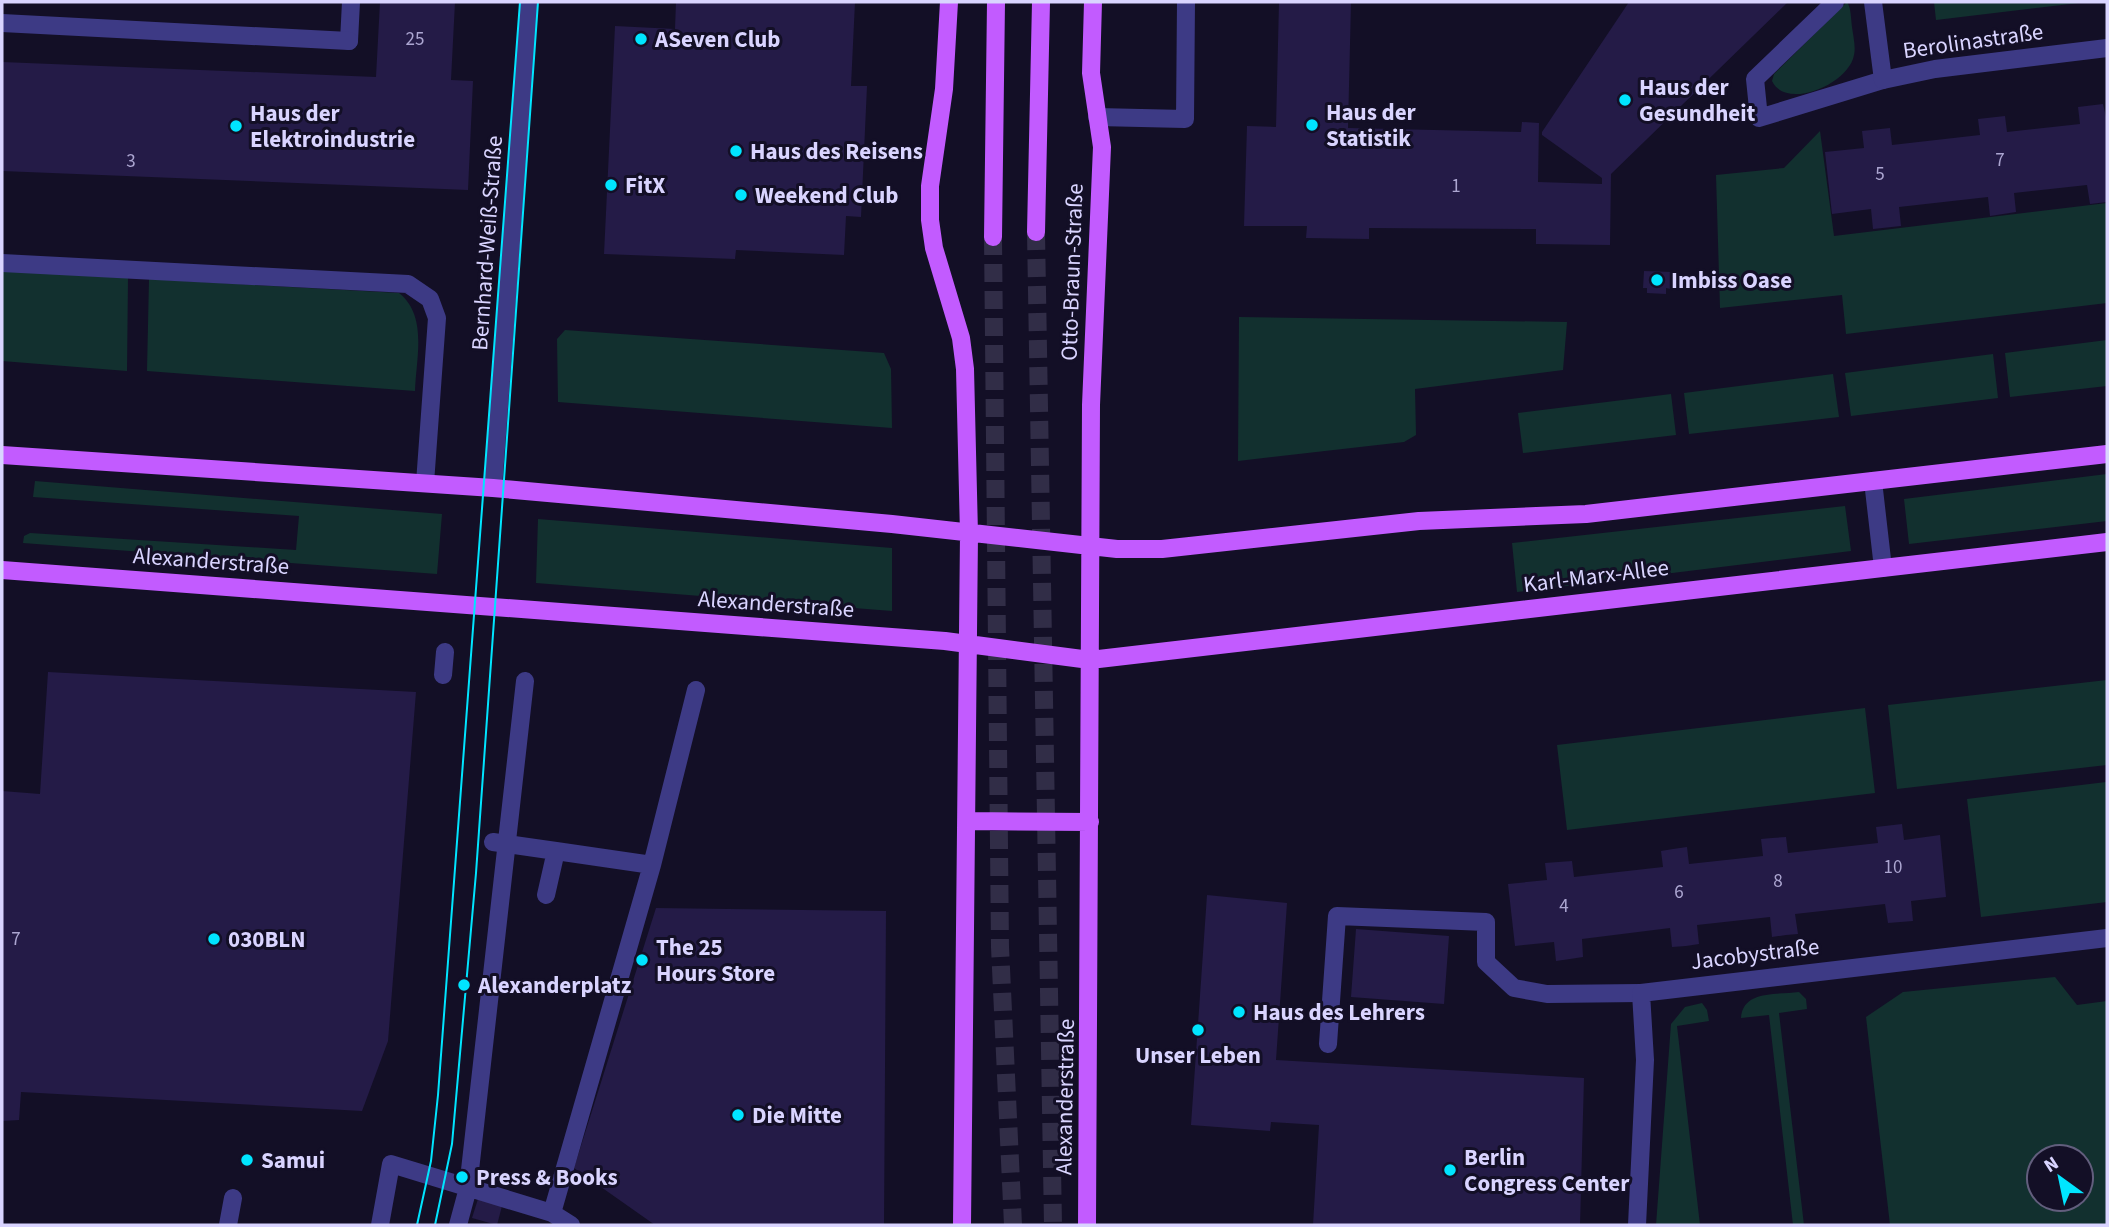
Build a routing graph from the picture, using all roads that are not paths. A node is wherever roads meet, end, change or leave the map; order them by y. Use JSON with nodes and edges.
{"nodes":[{"id":1,"x":351,"y":2,"type":"edge"},
{"id":2,"x":529,"y":2,"type":"edge"},
{"id":3,"x":949,"y":2,"type":"edge"},
{"id":4,"x":996,"y":2,"type":"edge"},
{"id":5,"x":1041,"y":2,"type":"edge"},
{"id":6,"x":1093,"y":2,"type":"edge"},
{"id":7,"x":1186,"y":2,"type":"edge"},
{"id":8,"x":1835,"y":2,"type":"edge"},
{"id":9,"x":1872,"y":2,"type":"edge"},
{"id":10,"x":2,"y":23,"type":"edge"},
{"id":11,"x":2107,"y":48,"type":"edge"},
{"id":12,"x":1883,"y":80,"type":"junction"},
{"id":13,"x":1097,"y":117,"type":"junction"},
{"id":14,"x":1036,"y":232,"type":"tunnel mouth"},
{"id":15,"x":993,"y":237,"type":"tunnel mouth"},
{"id":16,"x":2,"y":262,"type":"edge"},
{"id":17,"x":2107,"y":454,"type":"edge"},
{"id":18,"x":2,"y":455,"type":"edge"},
{"id":19,"x":1873,"y":481,"type":"junction"},
{"id":20,"x":425,"y":484,"type":"junction"},
{"id":21,"x":493,"y":488,"type":"junction"},
{"id":22,"x":968,"y":534,"type":"junction"},
{"id":23,"x":2107,"y":542,"type":"edge"},
{"id":24,"x":1091,"y":546,"type":"junction"},
{"id":25,"x":1883,"y":568,"type":"junction"},
{"id":26,"x":2,"y":570,"type":"edge"},
{"id":27,"x":967,"y":644,"type":"junction"},
{"id":28,"x":445,"y":652,"type":"dead end"},
{"id":29,"x":1090,"y":660,"type":"junction"},
{"id":30,"x":443,"y":675,"type":"dead end"},
{"id":31,"x":525,"y":681,"type":"dead end"},
{"id":32,"x":696,"y":690,"type":"dead end"},
{"id":33,"x":967,"y":821,"type":"junction"},
{"id":34,"x":1090,"y":822,"type":"junction"},
{"id":35,"x":499,"y":843,"type":"junction"},
{"id":36,"x":556,"y":851,"type":"junction"},
{"id":37,"x":652,"y":865,"type":"junction"},
{"id":38,"x":546,"y":893,"type":"dead end"},
{"id":39,"x":2107,"y":938,"type":"edge"},
{"id":40,"x":1641,"y":993,"type":"junction"},
{"id":41,"x":1328,"y":1044,"type":"dead end"},
{"id":42,"x":468,"y":1188,"type":"junction"},
{"id":43,"x":233,"y":1198,"type":"dead end"},
{"id":44,"x":552,"y":1213,"type":"junction"},
{"id":45,"x":228,"y":1225,"type":"edge"},
{"id":46,"x":380,"y":1225,"type":"edge"},
{"id":47,"x":458,"y":1225,"type":"edge"},
{"id":48,"x":571,"y":1225,"type":"edge"},
{"id":49,"x":962,"y":1225,"type":"edge"},
{"id":50,"x":1087,"y":1225,"type":"edge"},
{"id":51,"x":1637,"y":1225,"type":"edge"}],
"edges":[{"from":1,"to":10,"type":"street"},
{"from":2,"to":21,"type":"street","name":"Bernhard-Weiß-Straße"},
{"from":3,"to":22,"type":"main road"},
{"from":4,"to":15,"type":"main road"},
{"from":5,"to":14,"type":"main road"},
{"from":6,"to":13,"type":"main road","name":"Otto-Braun-Straße"},
{"from":7,"to":13,"type":"street"},
{"from":8,"to":12,"type":"street"},
{"from":9,"to":12,"type":"street","name":"Berolinastraße"},
{"from":11,"to":12,"type":"street","name":"Berolinastraße"},
{"from":13,"to":24,"type":"main road","name":"Otto-Braun-Straße"},
{"from":16,"to":20,"type":"street"},
{"from":17,"to":19,"type":"main road"},
{"from":18,"to":20,"type":"main road"},
{"from":19,"to":24,"type":"main road"},
{"from":19,"to":25,"type":"street"},
{"from":20,"to":21,"type":"main road"},
{"from":21,"to":22,"type":"main road"},
{"from":22,"to":24,"type":"main road"},
{"from":22,"to":27,"type":"main road"},
{"from":23,"to":25,"type":"main road","name":"Karl-Marx-Allee"},
{"from":24,"to":29,"type":"main road","name":"Alexanderstraße"},
{"from":25,"to":29,"type":"main road","name":"Karl-Marx-Allee"},
{"from":26,"to":27,"type":"main road","name":"Alexanderstraße"},
{"from":27,"to":29,"type":"main road","name":"Karl-Marx-Allee"},
{"from":27,"to":33,"type":"main road"},
{"from":28,"to":30,"type":"street"},
{"from":29,"to":34,"type":"main road","name":"Alexanderstraße"},
{"from":31,"to":35,"type":"street"},
{"from":32,"to":37,"type":"street"},
{"from":33,"to":34,"type":"main road"},
{"from":33,"to":49,"type":"main road"},
{"from":34,"to":50,"type":"main road","name":"Alexanderstraße"},
{"from":35,"to":36,"type":"street"},
{"from":35,"to":42,"type":"street"},
{"from":36,"to":37,"type":"street"},
{"from":36,"to":38,"type":"street"},
{"from":37,"to":44,"type":"street"},
{"from":39,"to":40,"type":"street","name":"Jacobystraße"},
{"from":40,"to":41,"type":"street","name":"Jacobystraße"},
{"from":40,"to":51,"type":"street"},
{"from":42,"to":44,"type":"street"},
{"from":42,"to":46,"type":"street"},
{"from":42,"to":47,"type":"street"},
{"from":43,"to":45,"type":"street"},
{"from":44,"to":48,"type":"street"}]}
